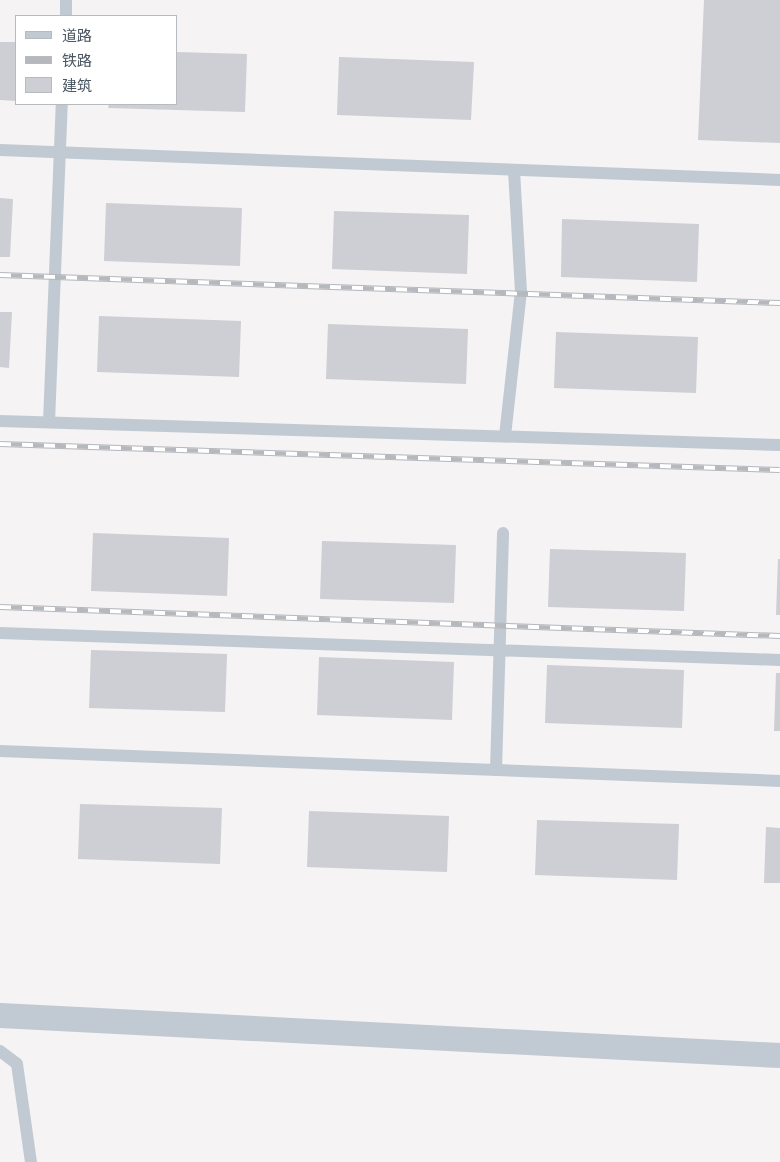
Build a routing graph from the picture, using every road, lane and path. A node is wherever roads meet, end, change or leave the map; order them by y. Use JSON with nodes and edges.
{"nodes":[{"id":1,"x":66,"y":0,"type":"edge"},
{"id":2,"x":66,"y":15,"type":"edge"},
{"id":3,"x":62,"y":105,"type":"edge"},
{"id":4,"x":0,"y":150,"type":"edge"},
{"id":5,"x":60,"y":152,"type":"junction"},
{"id":6,"x":514,"y":170,"type":"junction"},
{"id":7,"x":780,"y":180,"type":"edge"},
{"id":8,"x":0,"y":420,"type":"edge"},
{"id":9,"x":49,"y":422,"type":"junction"},
{"id":10,"x":505,"y":436,"type":"junction"},
{"id":11,"x":780,"y":445,"type":"edge"},
{"id":12,"x":503,"y":533,"type":"dead end"},
{"id":13,"x":0,"y":632,"type":"edge"},
{"id":14,"x":499,"y":650,"type":"junction"},
{"id":15,"x":780,"y":660,"type":"edge"},
{"id":16,"x":0,"y":751,"type":"edge"},
{"id":17,"x":496,"y":770,"type":"junction"},
{"id":18,"x":780,"y":781,"type":"edge"},
{"id":19,"x":0,"y":1015,"type":"edge"},
{"id":20,"x":0,"y":1051,"type":"edge"},
{"id":21,"x":780,"y":1054,"type":"edge"},
{"id":22,"x":31,"y":1162,"type":"edge"}],
"edges":[{"from":1,"to":2,"type":"lane"},
{"from":3,"to":5,"type":"lane"},
{"from":4,"to":5,"type":"lane"},
{"from":5,"to":6,"type":"lane"},
{"from":5,"to":9,"type":"lane"},
{"from":6,"to":7,"type":"lane"},
{"from":6,"to":10,"type":"lane"},
{"from":8,"to":9,"type":"lane"},
{"from":9,"to":10,"type":"lane"},
{"from":10,"to":11,"type":"lane"},
{"from":12,"to":14,"type":"lane"},
{"from":13,"to":14,"type":"lane"},
{"from":14,"to":15,"type":"lane"},
{"from":14,"to":17,"type":"lane"},
{"from":16,"to":17,"type":"lane"},
{"from":17,"to":18,"type":"lane"},
{"from":19,"to":21,"type":"street"},
{"from":20,"to":22,"type":"lane"}]}
